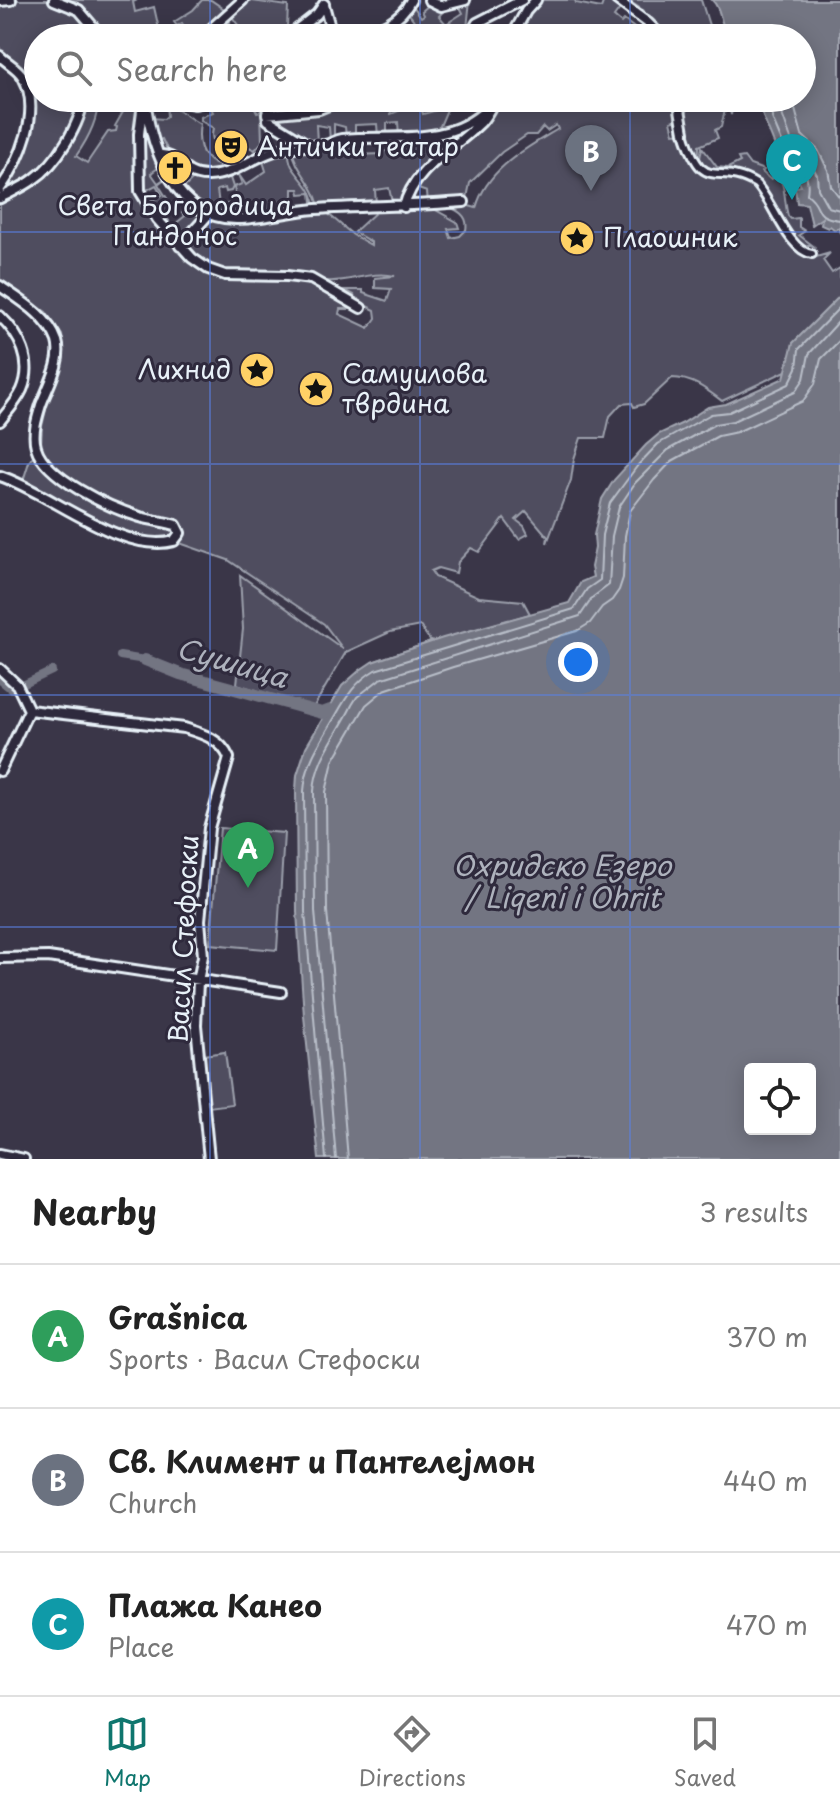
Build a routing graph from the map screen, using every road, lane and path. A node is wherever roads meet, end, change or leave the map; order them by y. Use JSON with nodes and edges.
{"nodes":[{"id":1,"x":11,"y":0,"type":"edge"},
{"id":2,"x":54,"y":0,"type":"edge"},
{"id":3,"x":243,"y":0,"type":"edge"},
{"id":4,"x":411,"y":0,"type":"edge"},
{"id":5,"x":429,"y":0,"type":"edge"},
{"id":6,"x":465,"y":0,"type":"edge"},
{"id":7,"x":522,"y":0,"type":"edge"},
{"id":8,"x":536,"y":0,"type":"edge"},
{"id":9,"x":617,"y":0,"type":"edge"},
{"id":10,"x":0,"y":1,"type":"edge"},
{"id":11,"x":323,"y":2,"type":"edge"},
{"id":12,"x":91,"y":24,"type":"edge"},
{"id":13,"x":216,"y":24,"type":"edge"},
{"id":14,"x":304,"y":24,"type":"edge"},
{"id":15,"x":329,"y":24,"type":"edge"},
{"id":16,"x":386,"y":24,"type":"edge"},
{"id":17,"x":476,"y":24,"type":"edge"},
{"id":18,"x":519,"y":24,"type":"edge"},
{"id":19,"x":649,"y":24,"type":"edge"},
{"id":20,"x":0,"y":56,"type":"edge"},
{"id":21,"x":24,"y":80,"type":"edge"},
{"id":22,"x":28,"y":112,"type":"edge"},
{"id":23,"x":80,"y":112,"type":"edge"},
{"id":24,"x":142,"y":112,"type":"edge"},
{"id":25,"x":147,"y":112,"type":"edge"},
{"id":26,"x":288,"y":112,"type":"edge"},
{"id":27,"x":483,"y":112,"type":"edge"},
{"id":28,"x":486,"y":112,"type":"edge"},
{"id":29,"x":680,"y":112,"type":"edge"},
{"id":30,"x":267,"y":114,"type":"joint"},
{"id":31,"x":684,"y":132,"type":"joint"},
{"id":32,"x":309,"y":145,"type":"junction"},
{"id":33,"x":160,"y":155,"type":"junction"},
{"id":34,"x":2,"y":184,"type":"edge"},
{"id":35,"x":0,"y":198,"type":"edge"},
{"id":36,"x":464,"y":202,"type":"dead end"},
{"id":37,"x":404,"y":207,"type":"junction"},
{"id":38,"x":208,"y":215,"type":"junction"},
{"id":39,"x":180,"y":246,"type":"junction"},
{"id":40,"x":812,"y":254,"type":"dead end"},
{"id":41,"x":0,"y":286,"type":"edge"},
{"id":42,"x":361,"y":308,"type":"dead end"},
{"id":43,"x":0,"y":316,"type":"edge"},
{"id":44,"x":0,"y":421,"type":"edge"},
{"id":45,"x":0,"y":476,"type":"edge"},
{"id":46,"x":0,"y":669,"type":"edge"},
{"id":47,"x":29,"y":710,"type":"junction"},
{"id":48,"x":0,"y":771,"type":"edge"},
{"id":49,"x":0,"y":958,"type":"edge"},
{"id":50,"x":198,"y":981,"type":"junction"},
{"id":51,"x":281,"y":992,"type":"dead end"},
{"id":52,"x":0,"y":1154,"type":"edge"},
{"id":53,"x":24,"y":1159,"type":"edge"},
{"id":54,"x":209,"y":1159,"type":"edge"}],
"edges":[{"from":1,"to":10,"type":"street"},
{"from":2,"to":12,"type":"street"},
{"from":3,"to":13,"type":"street"},
{"from":4,"to":16,"type":"street"},
{"from":5,"to":6,"type":"street"},
{"from":7,"to":17,"type":"street"},
{"from":8,"to":18,"type":"street"},
{"from":9,"to":19,"type":"street"},
{"from":11,"to":14,"type":"street"},
{"from":11,"to":15,"type":"street"},
{"from":20,"to":21,"type":"street"},
{"from":22,"to":34,"type":"street"},
{"from":23,"to":35,"type":"street"},
{"from":24,"to":39,"type":"street"},
{"from":25,"to":33,"type":"street"},
{"from":26,"to":30,"type":"street"},
{"from":27,"to":32,"type":"street"},
{"from":28,"to":37,"type":"street"},
{"from":29,"to":31,"type":"street"},
{"from":30,"to":32,"type":"street"},
{"from":31,"to":40,"type":"street"},
{"from":32,"to":33,"type":"street"},
{"from":33,"to":38,"type":"street"},
{"from":36,"to":37,"type":"street"},
{"from":37,"to":38,"type":"street"},
{"from":38,"to":39,"type":"street"},
{"from":39,"to":42,"type":"street"},
{"from":41,"to":45,"type":"street"},
{"from":43,"to":44,"type":"street"},
{"from":46,"to":47,"type":"street"},
{"from":47,"to":48,"type":"street"},
{"from":47,"to":50,"type":"street","name":"Васил Стефоски"},
{"from":49,"to":50,"type":"street"},
{"from":50,"to":51,"type":"street"},
{"from":50,"to":54,"type":"street","name":"Васил Стефоски"},
{"from":52,"to":53,"type":"street"}]}
